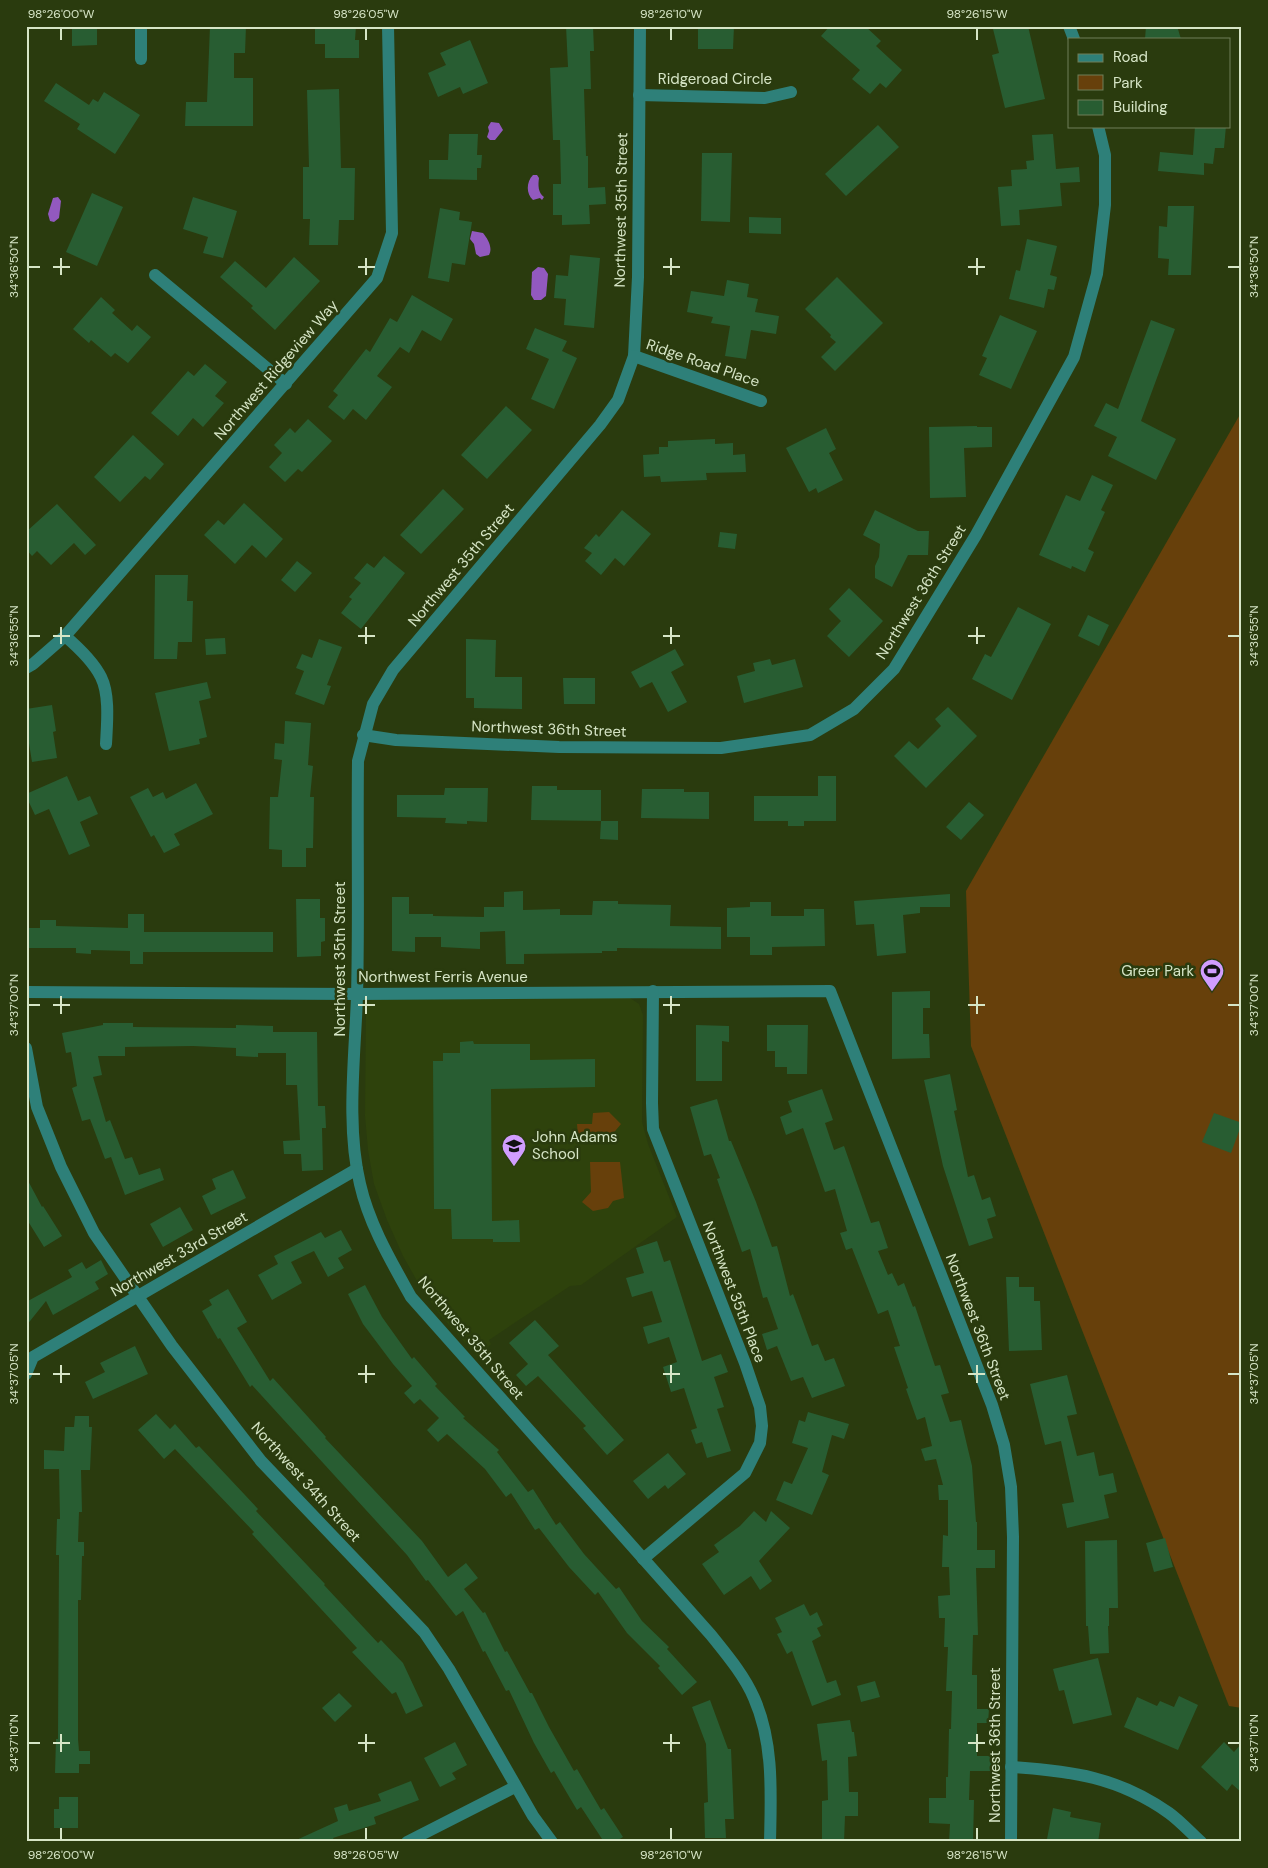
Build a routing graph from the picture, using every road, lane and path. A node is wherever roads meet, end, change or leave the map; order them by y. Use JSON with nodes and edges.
{"nodes":[{"id":1,"x":141,"y":26,"type":"edge"},
{"id":2,"x":388,"y":26,"type":"edge"},
{"id":3,"x":640,"y":26,"type":"edge"},
{"id":4,"x":1070,"y":26,"type":"edge"},
{"id":5,"x":1074,"y":38,"type":"edge"},
{"id":6,"x":141,"y":59,"type":"dead end"},
{"id":7,"x":791,"y":92,"type":"dead end"},
{"id":8,"x":639,"y":95,"type":"junction"},
{"id":9,"x":1098,"y":128,"type":"edge"},
{"id":10,"x":155,"y":275,"type":"dead end"},
{"id":11,"x":634,"y":356,"type":"junction"},
{"id":12,"x":286,"y":384,"type":"junction"},
{"id":13,"x":761,"y":401,"type":"dead end"},
{"id":14,"x":65,"y":636,"type":"junction"},
{"id":15,"x":26,"y":668,"type":"edge"},
{"id":16,"x":363,"y":735,"type":"junction"},
{"id":17,"x":106,"y":744,"type":"dead end"},
{"id":18,"x":653,"y":991,"type":"junction"},
{"id":19,"x":830,"y":991,"type":"joint"},
{"id":20,"x":26,"y":992,"type":"edge"},
{"id":21,"x":357,"y":994,"type":"junction"},
{"id":22,"x":26,"y":1048,"type":"edge"},
{"id":23,"x":357,"y":1169,"type":"junction"},
{"id":24,"x":138,"y":1296,"type":"junction"},
{"id":25,"x":26,"y":1374,"type":"edge"},
{"id":26,"x":643,"y":1559,"type":"junction"},
{"id":27,"x":1011,"y":1767,"type":"junction"},
{"id":28,"x":515,"y":1787,"type":"junction"},
{"id":29,"x":407,"y":1842,"type":"edge"},
{"id":30,"x":552,"y":1842,"type":"edge"},
{"id":31,"x":770,"y":1842,"type":"edge"},
{"id":32,"x":1011,"y":1842,"type":"edge"},
{"id":33,"x":1200,"y":1842,"type":"edge"}],
"edges":[{"from":1,"to":6,"type":"street"},
{"from":2,"to":12,"type":"street","name":"Northwest Ridgeview Way"},
{"from":3,"to":8,"type":"street","name":"Northwest 35th Street"},
{"from":4,"to":5,"type":"street"},
{"from":7,"to":8,"type":"street","name":"Ridgeroad Circle"},
{"from":8,"to":11,"type":"street","name":"Northwest 35th Street"},
{"from":9,"to":16,"type":"street","name":"Northwest 36th Street"},
{"from":10,"to":12,"type":"street"},
{"from":11,"to":13,"type":"street","name":"Ridge Road Place"},
{"from":11,"to":16,"type":"street","name":"Northwest 35th Street"},
{"from":12,"to":14,"type":"street","name":"Northwest Ridgeview Way"},
{"from":14,"to":15,"type":"street","name":"Northwest Ridgeview Way"},
{"from":14,"to":17,"type":"street"},
{"from":16,"to":21,"type":"street","name":"Northwest 35th Street"},
{"from":18,"to":19,"type":"street","name":"Northwest Ferris Avenue"},
{"from":18,"to":21,"type":"street","name":"Northwest Ferris Avenue"},
{"from":18,"to":26,"type":"street","name":"Northwest 35th Place"},
{"from":19,"to":27,"type":"street","name":"Northwest 36th Street"},
{"from":20,"to":21,"type":"street","name":"Northwest Ferris Avenue"},
{"from":21,"to":23,"type":"street","name":"Northwest 35th Street"},
{"from":22,"to":24,"type":"street","name":"Northwest 34th Street"},
{"from":23,"to":24,"type":"street","name":"Northwest 33rd Street"},
{"from":23,"to":26,"type":"street","name":"Northwest 35th Street"},
{"from":24,"to":25,"type":"street","name":"Northwest 33rd Street"},
{"from":24,"to":28,"type":"street","name":"Northwest 34th Street"},
{"from":26,"to":31,"type":"street","name":"Northwest 35th Street"},
{"from":27,"to":32,"type":"street","name":"Northwest 36th Street"},
{"from":27,"to":33,"type":"street"},
{"from":28,"to":29,"type":"street"},
{"from":28,"to":30,"type":"street","name":"Northwest 34th Street"}]}
